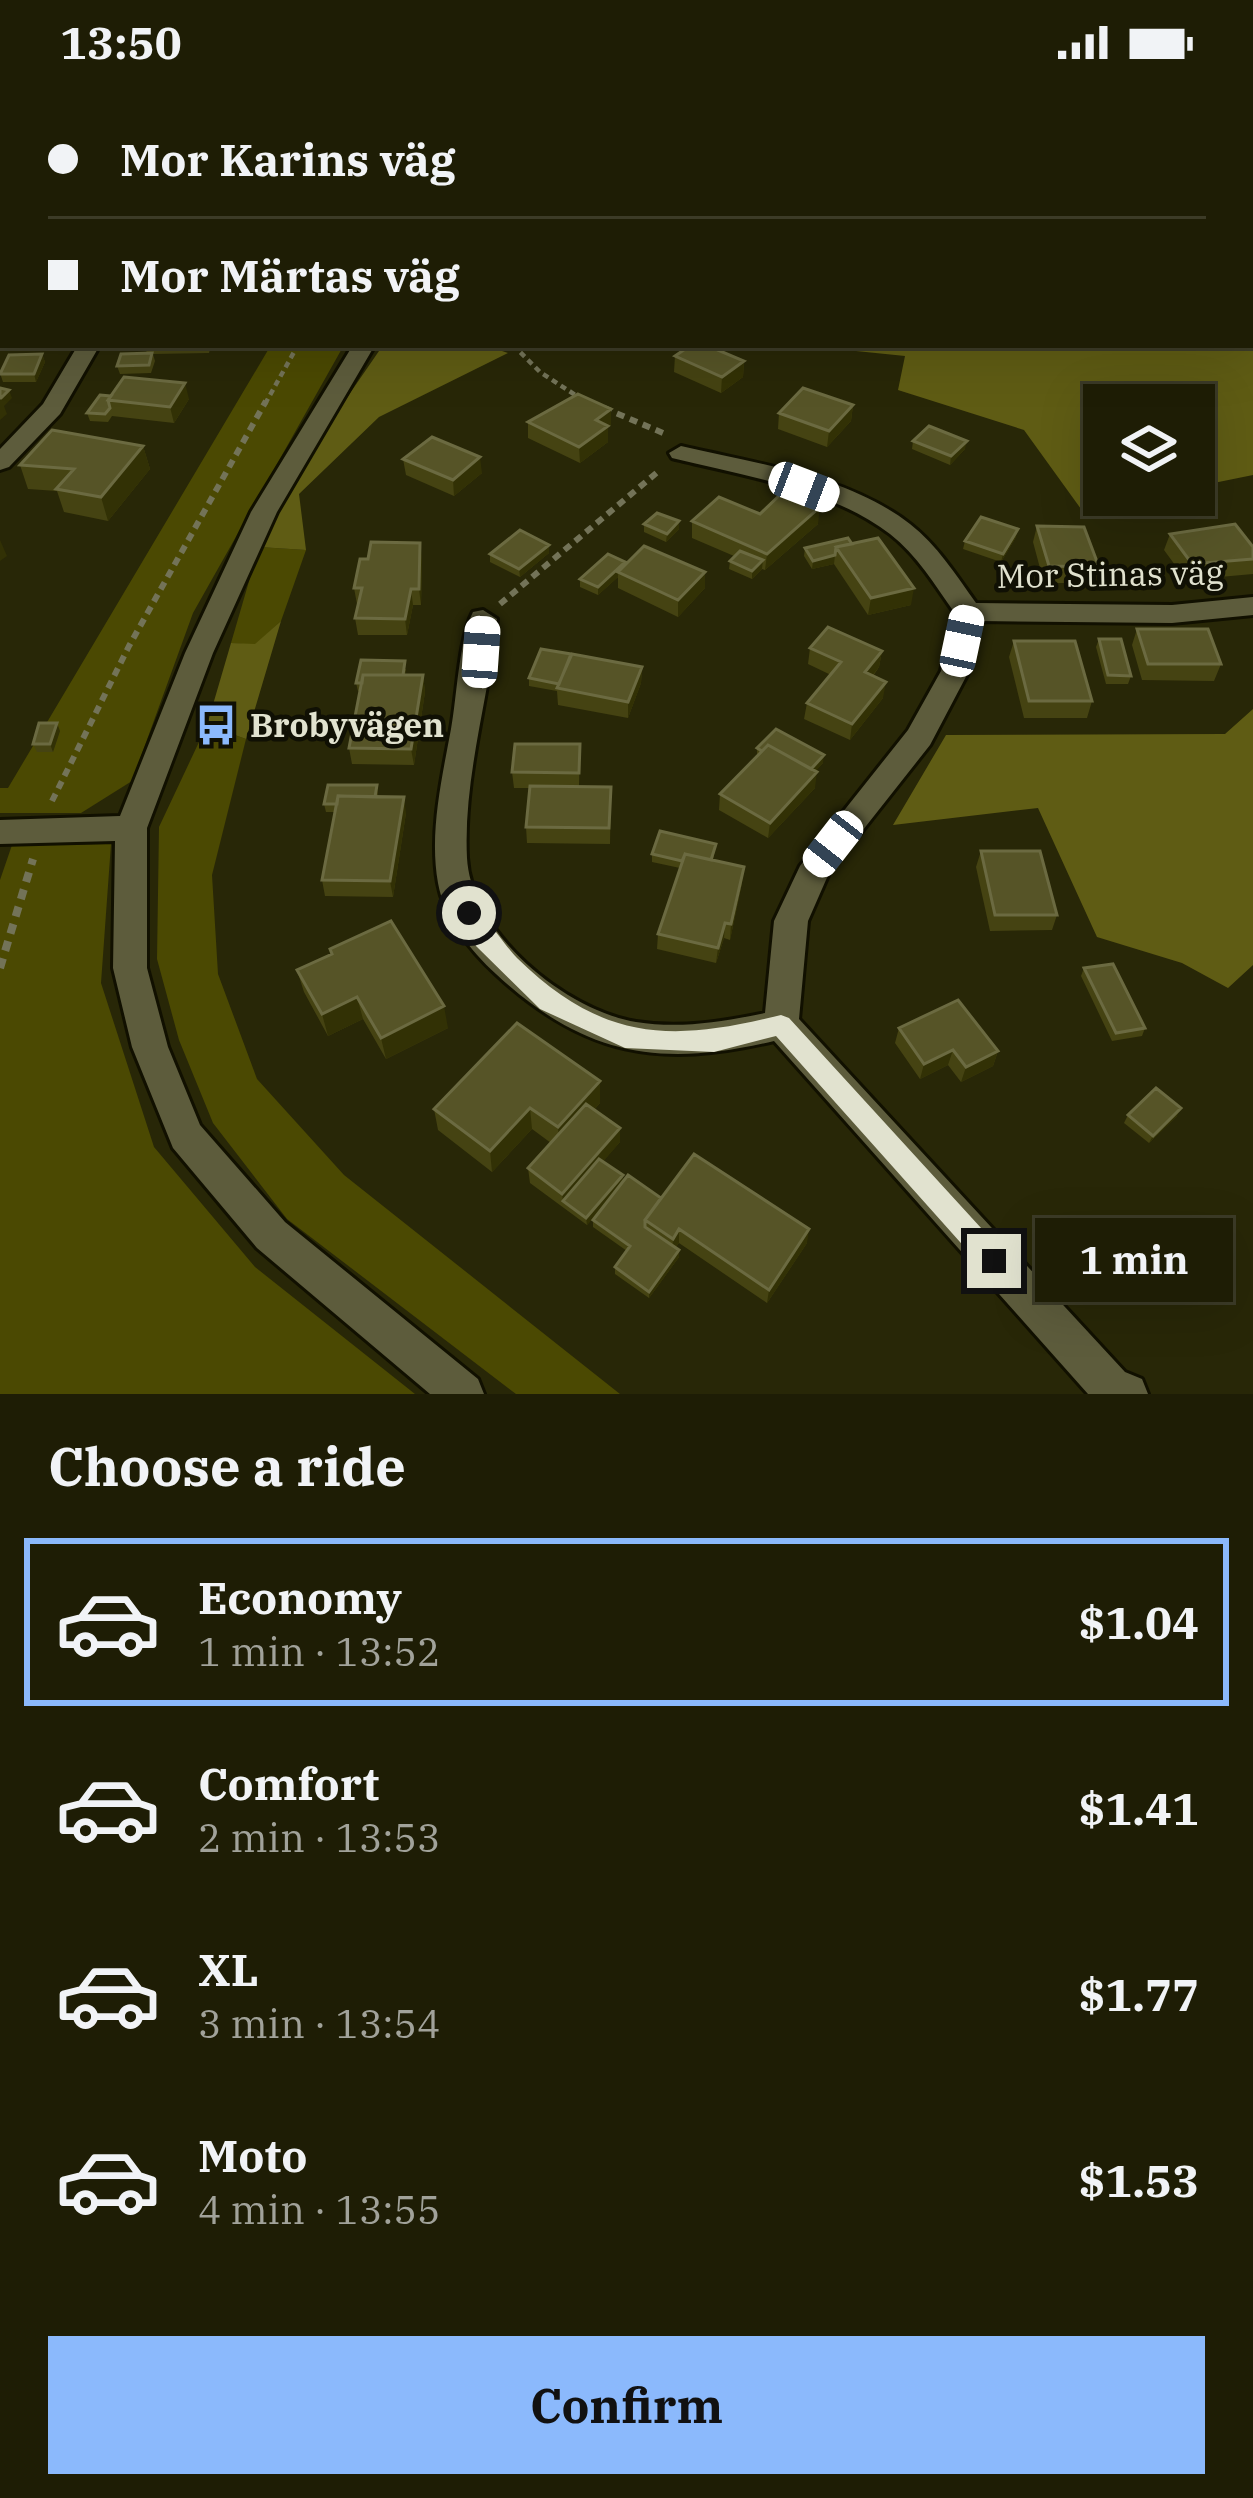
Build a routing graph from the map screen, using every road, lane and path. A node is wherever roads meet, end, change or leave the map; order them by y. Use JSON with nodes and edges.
{"nodes":[{"id":1,"x":88,"y":348,"type":"edge"},
{"id":2,"x":296,"y":348,"type":"edge"},
{"id":3,"x":362,"y":348,"type":"edge"},
{"id":4,"x":517,"y":348,"type":"edge"},
{"id":5,"x":681,"y":453,"type":"junction"},
{"id":6,"x":0,"y":462,"type":"edge"},
{"id":7,"x":1253,"y":606,"type":"edge"},
{"id":8,"x":968,"y":612,"type":"junction"},
{"id":9,"x":483,"y":619,"type":"joint"},
{"id":10,"x":131,"y":828,"type":"junction"},
{"id":11,"x":0,"y":832,"type":"edge"},
{"id":12,"x":41,"y":832,"type":"junction"},
{"id":13,"x":0,"y":968,"type":"edge"},
{"id":14,"x":781,"y":1024,"type":"junction"},
{"id":15,"x":1116,"y":1392,"type":"edge"},
{"id":16,"x":463,"y":1394,"type":"edge"}],
"edges":[{"from":1,"to":6,"type":"street"},
{"from":2,"to":12,"type":"path"},
{"from":3,"to":10,"type":"street"},
{"from":4,"to":5,"type":"path"},
{"from":5,"to":8,"type":"street"},
{"from":5,"to":9,"type":"path"},
{"from":7,"to":8,"type":"street","name":"Mor Stinas väg"},
{"from":8,"to":14,"type":"street"},
{"from":9,"to":14,"type":"street"},
{"from":10,"to":12,"type":"street"},
{"from":10,"to":16,"type":"street"},
{"from":11,"to":12,"type":"street"},
{"from":12,"to":13,"type":"path"},
{"from":14,"to":15,"type":"street"}]}
